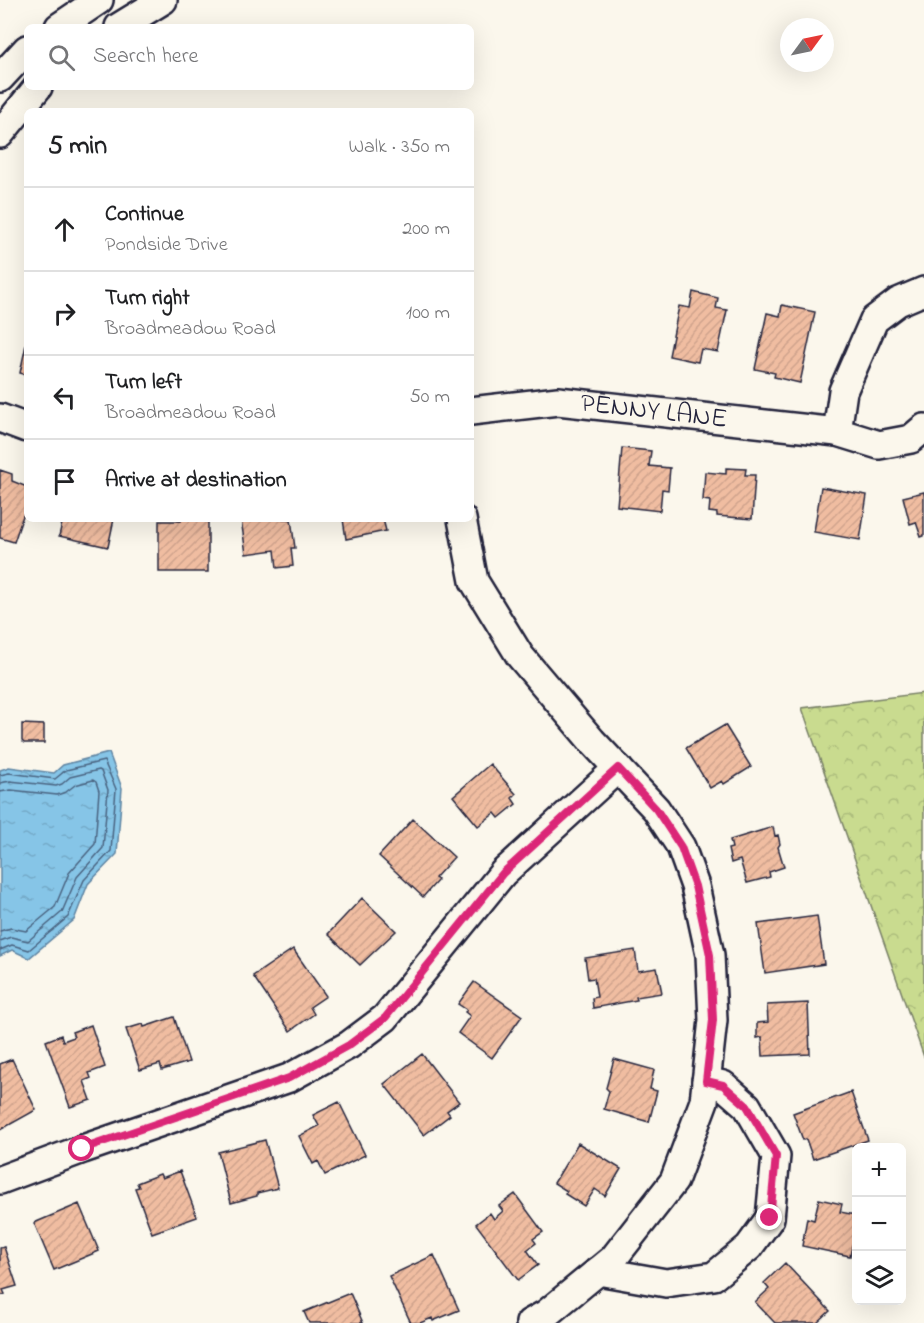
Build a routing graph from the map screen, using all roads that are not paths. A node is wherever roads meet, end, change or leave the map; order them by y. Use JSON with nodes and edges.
{"nodes":[{"id":1,"x":99,"y":0,"type":"edge"},
{"id":2,"x":163,"y":0,"type":"edge"},
{"id":3,"x":63,"y":24,"type":"edge"},
{"id":4,"x":124,"y":24,"type":"edge"},
{"id":5,"x":24,"y":52,"type":"edge"},
{"id":6,"x":0,"y":78,"type":"edge"},
{"id":7,"x":36,"y":90,"type":"edge"},
{"id":8,"x":0,"y":134,"type":"edge"},
{"id":9,"x":924,"y":291,"type":"edge"},
{"id":10,"x":474,"y":411,"type":"edge"},
{"id":11,"x":0,"y":418,"type":"edge"},
{"id":12,"x":24,"y":427,"type":"edge"},
{"id":13,"x":924,"y":428,"type":"edge"},
{"id":14,"x":837,"y":432,"type":"junction"},
{"id":15,"x":463,"y":522,"type":"edge"},
{"id":16,"x":618,"y":768,"type":"junction"},
{"id":17,"x":706,"y":1081,"type":"junction"},
{"id":18,"x":0,"y":1180,"type":"edge"},
{"id":19,"x":598,"y":1271,"type":"junction"},
{"id":20,"x":530,"y":1323,"type":"edge"}],
"edges":[{"from":1,"to":3,"type":"street"},
{"from":2,"to":4,"type":"street"},
{"from":5,"to":6,"type":"street"},
{"from":7,"to":8,"type":"street"},
{"from":9,"to":14,"type":"street"},
{"from":10,"to":14,"type":"street","name":"PENNY LANE"},
{"from":11,"to":12,"type":"street"},
{"from":13,"to":14,"type":"street","name":"PENNY LANE"},
{"from":15,"to":16,"type":"street"},
{"from":16,"to":17,"type":"street"},
{"from":16,"to":18,"type":"street"},
{"from":17,"to":19,"type":"street"},
{"from":17,"to":19,"type":"street"},
{"from":19,"to":20,"type":"street"}]}
